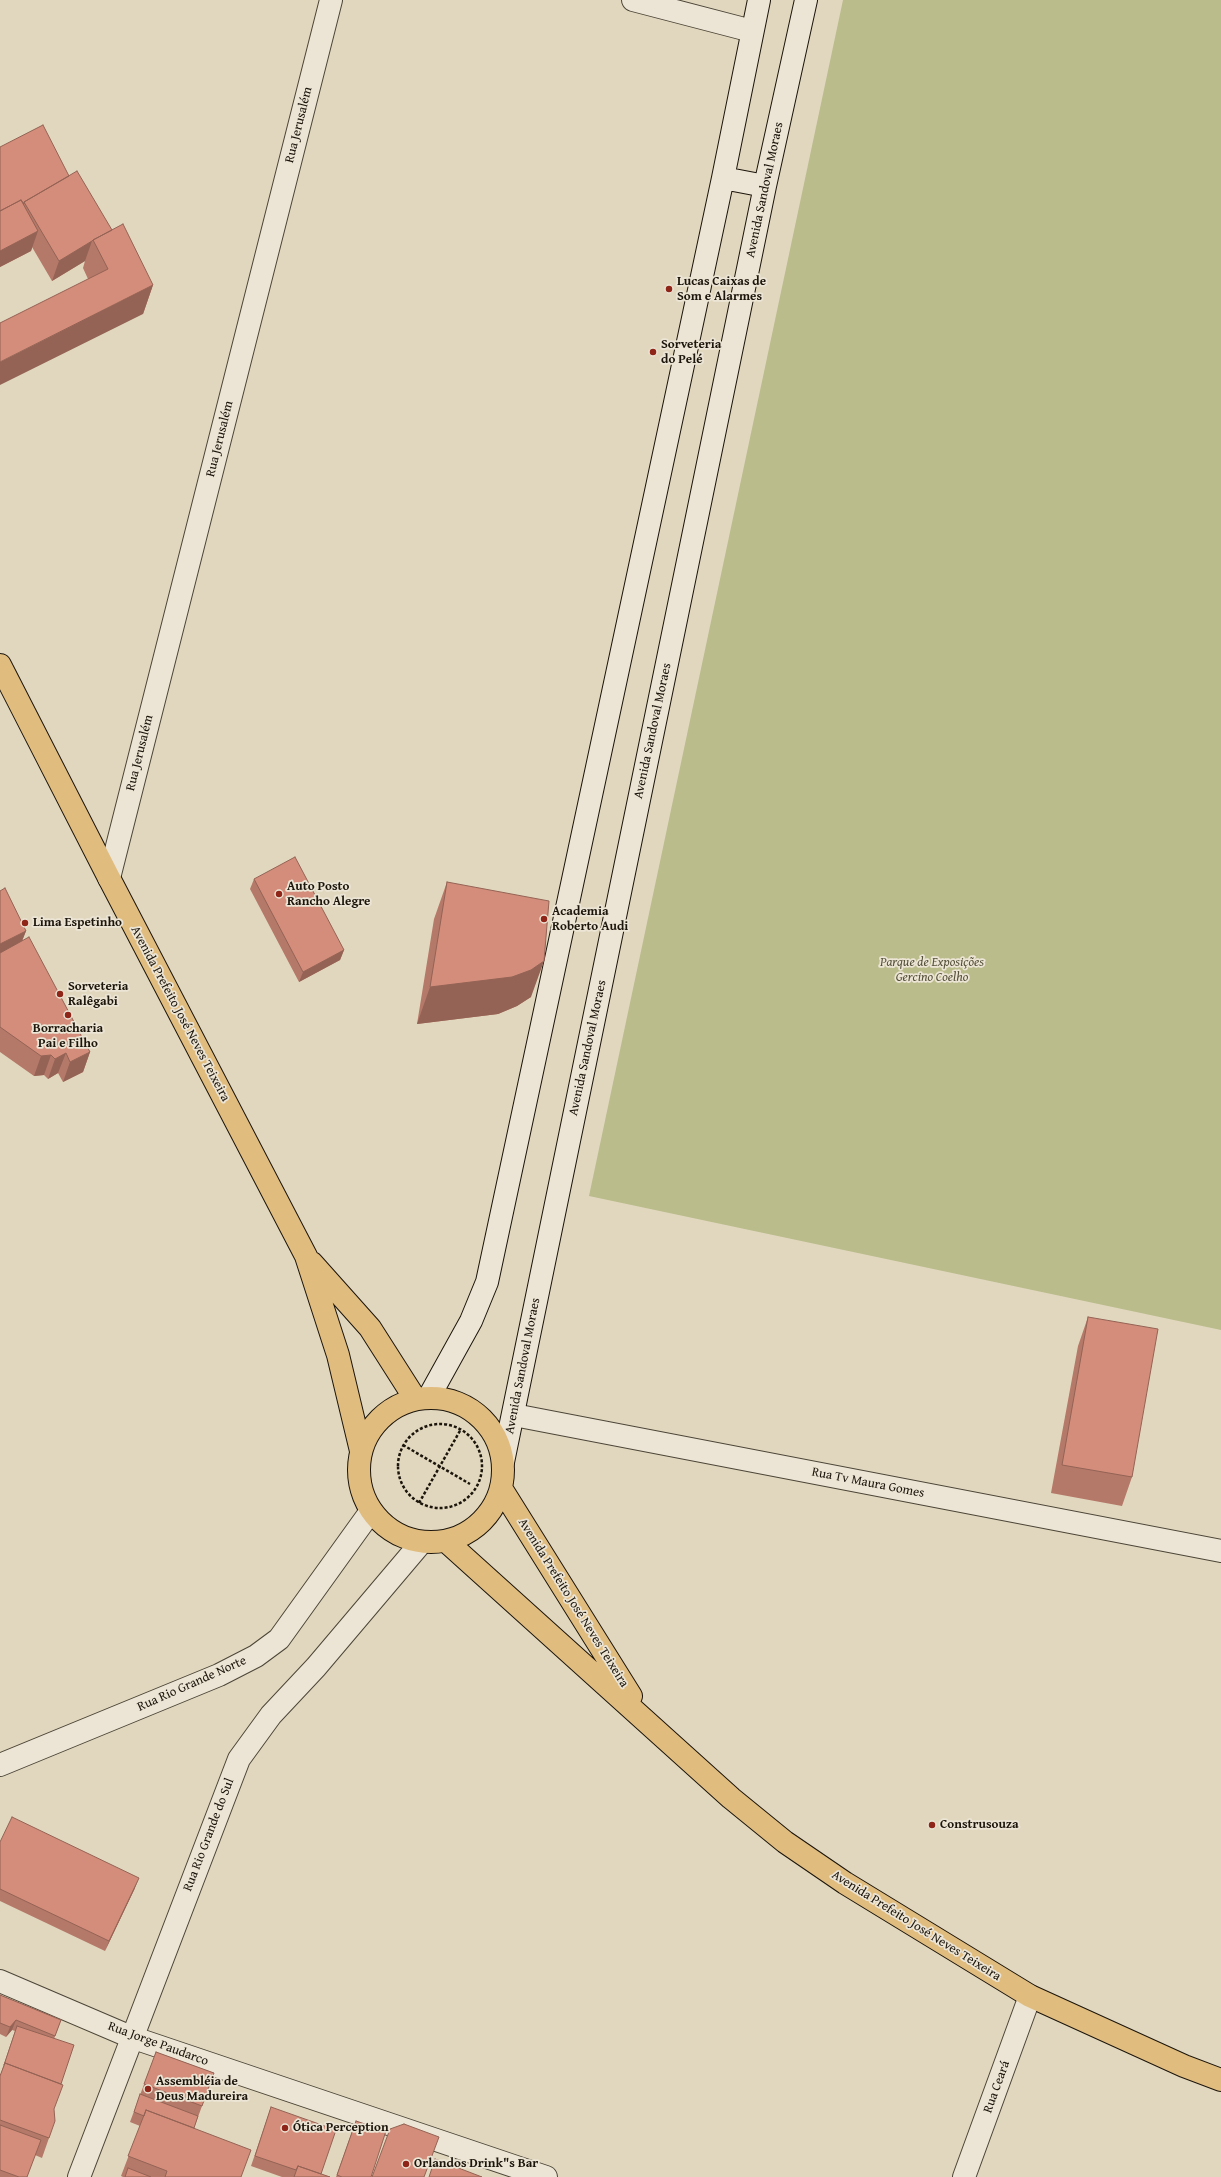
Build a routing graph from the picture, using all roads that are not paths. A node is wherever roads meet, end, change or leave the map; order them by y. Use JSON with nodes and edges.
{"nodes":[{"id":1,"x":331,"y":0,"type":"edge"},
{"id":2,"x":633,"y":0,"type":"edge"},
{"id":3,"x":759,"y":0,"type":"edge"},
{"id":4,"x":806,"y":0,"type":"edge"},
{"id":5,"x":752,"y":31,"type":"junction"},
{"id":6,"x":723,"y":178,"type":"junction"},
{"id":7,"x":765,"y":186,"type":"junction"},
{"id":8,"x":0,"y":665,"type":"edge"},
{"id":9,"x":109,"y":878,"type":"junction"},
{"id":10,"x":306,"y":1256,"type":"junction"},
{"id":11,"x":422,"y":1396,"type":"junction"},
{"id":12,"x":514,"y":1415,"type":"junction"},
{"id":13,"x":361,"y":1451,"type":"junction"},
{"id":14,"x":503,"y":1462,"type":"junction"},
{"id":15,"x":501,"y":1488,"type":"junction"},
{"id":16,"x":371,"y":1512,"type":"junction"},
{"id":17,"x":446,"y":1541,"type":"junction"},
{"id":18,"x":421,"y":1543,"type":"junction"},
{"id":19,"x":1221,"y":1551,"type":"edge"},
{"id":20,"x":644,"y":1718,"type":"junction"},
{"id":21,"x":0,"y":1765,"type":"edge"},
{"id":22,"x":0,"y":1982,"type":"edge"},
{"id":23,"x":1030,"y":1996,"type":"junction"},
{"id":24,"x":131,"y":2036,"type":"junction"},
{"id":25,"x":1221,"y":2080,"type":"edge"},
{"id":26,"x":518,"y":2172,"type":"edge"},
{"id":27,"x":79,"y":2177,"type":"edge"},
{"id":28,"x":546,"y":2177,"type":"edge"},
{"id":29,"x":964,"y":2177,"type":"edge"}],
"edges":[{"from":1,"to":9,"type":"street","name":"Rua Jerusalém"},
{"from":2,"to":5,"type":"street"},
{"from":3,"to":5,"type":"street"},
{"from":4,"to":7,"type":"street","name":"Avenida Sandoval Moraes"},
{"from":5,"to":6,"type":"street"},
{"from":6,"to":7,"type":"street"},
{"from":6,"to":11,"type":"street"},
{"from":7,"to":12,"type":"street","name":"Avenida Sandoval Moraes"},
{"from":8,"to":9,"type":"main road","name":"Avenida Prefeito José Neves Teixeira"},
{"from":9,"to":10,"type":"main road","name":"Avenida Prefeito José Neves Teixeira"},
{"from":10,"to":11,"type":"main road","name":"Avenida Prefeito José Neves Teixeira"},
{"from":10,"to":13,"type":"main road","name":"Avenida Prefeito José Neves Teixeira"},
{"from":11,"to":13,"type":"main road"},
{"from":11,"to":14,"type":"main road"},
{"from":12,"to":14,"type":"street","name":"Avenida Sandoval Moraes"},
{"from":12,"to":19,"type":"street","name":"Rua Tv Maura Gomes"},
{"from":13,"to":16,"type":"main road"},
{"from":14,"to":15,"type":"main road"},
{"from":15,"to":17,"type":"main road"},
{"from":15,"to":20,"type":"main road","name":"Avenida Prefeito José Neves Teixeira"},
{"from":16,"to":18,"type":"main road"},
{"from":16,"to":21,"type":"street","name":"Rua Rio Grande Norte"},
{"from":17,"to":18,"type":"main road"},
{"from":17,"to":20,"type":"main road","name":"Avenida Prefeito José Neves Teixeira"},
{"from":18,"to":24,"type":"street","name":"Rua Rio Grande do Sul"},
{"from":20,"to":23,"type":"main road","name":"Avenida Prefeito José Neves Teixeira"},
{"from":22,"to":24,"type":"street","name":"Rua Jorge Paudarco"},
{"from":23,"to":25,"type":"main road","name":"Avenida Prefeito José Neves Teixeira"},
{"from":23,"to":29,"type":"street","name":"Rua Ceará"},
{"from":24,"to":26,"type":"street","name":"Rua Jorge Paudarco"},
{"from":24,"to":27,"type":"street","name":"Rua Rio Grande do Sul"},
{"from":26,"to":28,"type":"street","name":"Rua Jorge Paudarco"}]}
